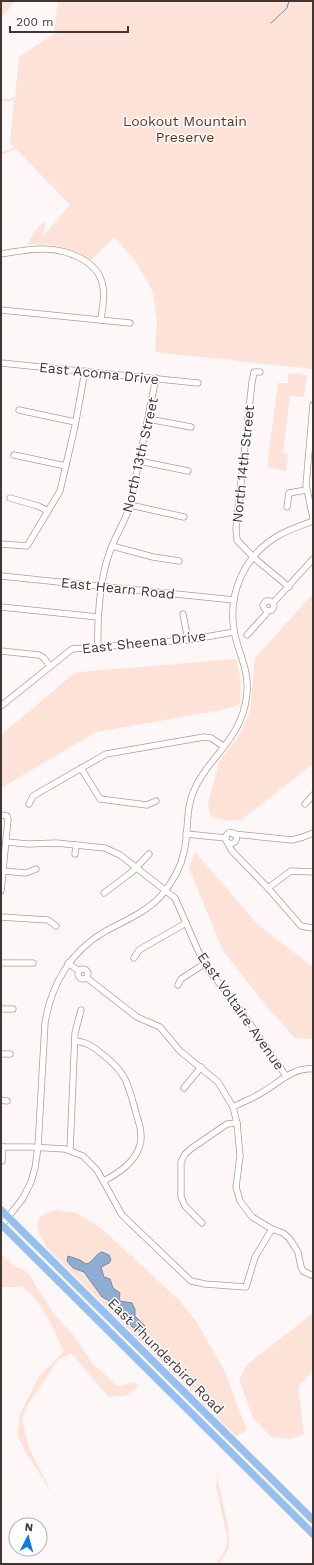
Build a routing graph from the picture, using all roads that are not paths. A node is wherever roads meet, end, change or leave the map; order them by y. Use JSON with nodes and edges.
{"nodes":[{"id":1,"x":1,"y":254,"type":"edge"},
{"id":2,"x":1,"y":310,"type":"edge"},
{"id":3,"x":101,"y":320,"type":"junction"},
{"id":4,"x":130,"y":323,"type":"dead end"},
{"id":5,"x":1,"y":363,"type":"edge"},
{"id":6,"x":85,"y":371,"type":"junction"},
{"id":7,"x":260,"y":372,"type":"dead end"},
{"id":8,"x":156,"y":378,"type":"junction"},
{"id":9,"x":198,"y":382,"type":"dead end"},
{"id":10,"x":313,"y":405,"type":"edge"},
{"id":11,"x":19,"y":410,"type":"dead end"},
{"id":12,"x":148,"y":419,"type":"junction"},
{"id":13,"x":75,"y":422,"type":"junction"},
{"id":14,"x":191,"y":427,"type":"dead end"},
{"id":15,"x":14,"y":455,"type":"dead end"},
{"id":16,"x":139,"y":461,"type":"junction"},
{"id":17,"x":66,"y":466,"type":"junction"},
{"id":18,"x":188,"y":471,"type":"dead end"},
{"id":19,"x":306,"y":490,"type":"junction"},
{"id":20,"x":10,"y":498,"type":"dead end"},
{"id":21,"x":130,"y":506,"type":"junction"},
{"id":22,"x":287,"y":507,"type":"dead end"},
{"id":23,"x":48,"y":511,"type":"junction"},
{"id":24,"x":184,"y":517,"type":"dead end"},
{"id":25,"x":313,"y":518,"type":"edge"},
{"id":26,"x":313,"y":521,"type":"edge"},
{"id":27,"x":1,"y":544,"type":"edge"},
{"id":28,"x":112,"y":546,"type":"junction"},
{"id":29,"x":253,"y":556,"type":"junction"},
{"id":30,"x":313,"y":559,"type":"edge"},
{"id":31,"x":179,"y":561,"type":"dead end"},
{"id":32,"x":1,"y":576,"type":"edge"},
{"id":33,"x":102,"y":586,"type":"junction"},
{"id":34,"x":289,"y":587,"type":"junction"},
{"id":35,"x":234,"y":600,"type":"junction"},
{"id":36,"x":1,"y":607,"type":"edge"},
{"id":37,"x":183,"y":614,"type":"dead end"},
{"id":38,"x":98,"y":617,"type":"junction"},
{"id":39,"x":234,"y":632,"type":"junction"},
{"id":40,"x":246,"y":634,"type":"dead end"},
{"id":41,"x":188,"y":640,"type":"junction"},
{"id":42,"x":98,"y":646,"type":"junction"},
{"id":43,"x":1,"y":651,"type":"edge"},
{"id":44,"x":50,"y":666,"type":"junction"},
{"id":45,"x":2,"y":702,"type":"edge"},
{"id":46,"x":223,"y":746,"type":"junction"},
{"id":47,"x":82,"y":768,"type":"junction"},
{"id":48,"x":313,"y":795,"type":"edge"},
{"id":49,"x":156,"y":801,"type":"dead end"},
{"id":50,"x":29,"y":804,"type":"dead end"},
{"id":51,"x":305,"y":804,"type":"dead end"},
{"id":52,"x":4,"y":816,"type":"edge"},
{"id":53,"x":313,"y":833,"type":"edge"},
{"id":54,"x":186,"y":834,"type":"junction"},
{"id":55,"x":234,"y":834,"type":"junction"},
{"id":56,"x":248,"y":835,"type":"junction"},
{"id":57,"x":226,"y":840,"type":"junction"},
{"id":58,"x":236,"y":841,"type":"junction"},
{"id":59,"x":6,"y":842,"type":"junction"},
{"id":60,"x":76,"y":845,"type":"junction"},
{"id":61,"x":234,"y":852,"type":"junction"},
{"id":62,"x":75,"y":854,"type":"dead end"},
{"id":63,"x":149,"y":854,"type":"dead end"},
{"id":64,"x":137,"y":868,"type":"junction"},
{"id":65,"x":36,"y":869,"type":"dead end"},
{"id":66,"x":3,"y":871,"type":"junction"},
{"id":67,"x":313,"y":872,"type":"edge"},
{"id":68,"x":268,"y":888,"type":"junction"},
{"id":69,"x":1,"y":891,"type":"edge"},
{"id":70,"x":165,"y":891,"type":"junction"},
{"id":71,"x":104,"y":893,"type":"dead end"},
{"id":72,"x":1,"y":917,"type":"edge"},
{"id":73,"x":186,"y":923,"type":"junction"},
{"id":74,"x":56,"y":926,"type":"dead end"},
{"id":75,"x":313,"y":928,"type":"edge"},
{"id":76,"x":134,"y":958,"type":"dead end"},
{"id":77,"x":1,"y":963,"type":"edge"},
{"id":78,"x":33,"y":963,"type":"dead end"},
{"id":79,"x":68,"y":963,"type":"junction"},
{"id":80,"x":204,"y":964,"type":"junction"},
{"id":81,"x":178,"y":985,"type":"dead end"},
{"id":82,"x":1,"y":1009,"type":"edge"},
{"id":83,"x":13,"y":1009,"type":"dead end"},
{"id":84,"x":81,"y":1010,"type":"dead end"},
{"id":85,"x":75,"y":1041,"type":"junction"},
{"id":86,"x":1,"y":1054,"type":"edge"},
{"id":87,"x":10,"y":1054,"type":"dead end"},
{"id":88,"x":201,"y":1067,"type":"junction"},
{"id":89,"x":313,"y":1069,"type":"edge"},
{"id":90,"x":286,"y":1076,"type":"junction"},
{"id":91,"x":184,"y":1088,"type":"dead end"},
{"id":92,"x":233,"y":1107,"type":"junction"},
{"id":93,"x":237,"y":1123,"type":"junction"},
{"id":94,"x":2,"y":1147,"type":"edge"},
{"id":95,"x":38,"y":1147,"type":"junction"},
{"id":96,"x":70,"y":1150,"type":"junction"},
{"id":97,"x":2,"y":1161,"type":"dead end"},
{"id":98,"x":104,"y":1181,"type":"junction"},
{"id":99,"x":1,"y":1210,"type":"edge"},
{"id":100,"x":8,"y":1217,"type":"junction"},
{"id":101,"x":202,"y":1223,"type":"dead end"},
{"id":102,"x":1,"y":1224,"type":"edge"},
{"id":103,"x":272,"y":1229,"type":"junction"},
{"id":104,"x":311,"y":1275,"type":"dead end"},
{"id":105,"x":313,"y":1520,"type":"edge"},
{"id":106,"x":312,"y":1532,"type":"edge"}],
"edges":[{"from":1,"to":3,"type":"street"},
{"from":2,"to":3,"type":"street"},
{"from":3,"to":4,"type":"street"},
{"from":5,"to":6,"type":"street","name":"East Acoma Drive"},
{"from":6,"to":8,"type":"street","name":"East Acoma Drive"},
{"from":6,"to":13,"type":"street"},
{"from":7,"to":29,"type":"street","name":"North 14th Street"},
{"from":8,"to":9,"type":"street","name":"East Acoma Drive"},
{"from":8,"to":12,"type":"street","name":"North 13th Street"},
{"from":10,"to":19,"type":"street"},
{"from":11,"to":13,"type":"street"},
{"from":12,"to":14,"type":"street"},
{"from":12,"to":16,"type":"street","name":"North 13th Street"},
{"from":13,"to":17,"type":"street"},
{"from":15,"to":17,"type":"street"},
{"from":16,"to":18,"type":"street"},
{"from":16,"to":21,"type":"street","name":"North 13th Street"},
{"from":17,"to":23,"type":"street"},
{"from":19,"to":22,"type":"street"},
{"from":19,"to":25,"type":"street"},
{"from":20,"to":23,"type":"street"},
{"from":21,"to":24,"type":"street"},
{"from":21,"to":28,"type":"street","name":"North 13th Street"},
{"from":23,"to":27,"type":"street"},
{"from":26,"to":29,"type":"street"},
{"from":28,"to":31,"type":"street"},
{"from":28,"to":33,"type":"street","name":"North 13th Street"},
{"from":29,"to":34,"type":"street"},
{"from":29,"to":35,"type":"street"},
{"from":30,"to":34,"type":"street"},
{"from":32,"to":33,"type":"street","name":"East Hearn Road"},
{"from":33,"to":35,"type":"street","name":"East Hearn Road"},
{"from":33,"to":38,"type":"street","name":"North 13th Street"},
{"from":34,"to":40,"type":"street"},
{"from":35,"to":39,"type":"street"},
{"from":36,"to":38,"type":"street"},
{"from":37,"to":41,"type":"street"},
{"from":38,"to":42,"type":"street","name":"North 13th Street"},
{"from":39,"to":41,"type":"street","name":"East Sheena Drive"},
{"from":39,"to":46,"type":"street"},
{"from":41,"to":42,"type":"street","name":"East Sheena Drive"},
{"from":42,"to":44,"type":"street","name":"East Sheena Drive"},
{"from":43,"to":44,"type":"street"},
{"from":44,"to":45,"type":"street","name":"East Sheena Drive"},
{"from":46,"to":47,"type":"street"},
{"from":46,"to":54,"type":"street"},
{"from":47,"to":49,"type":"street"},
{"from":47,"to":50,"type":"street"},
{"from":48,"to":51,"type":"street"},
{"from":52,"to":59,"type":"street"},
{"from":53,"to":56,"type":"street"},
{"from":54,"to":57,"type":"street"},
{"from":54,"to":70,"type":"street"},
{"from":55,"to":56,"type":"street"},
{"from":55,"to":57,"type":"street"},
{"from":55,"to":58,"type":"street"},
{"from":56,"to":58,"type":"street"},
{"from":57,"to":58,"type":"street"},
{"from":57,"to":61,"type":"street"},
{"from":58,"to":61,"type":"street"},
{"from":59,"to":60,"type":"street","name":"East Voltaire Avenue"},
{"from":59,"to":66,"type":"street"},
{"from":60,"to":62,"type":"street"},
{"from":60,"to":64,"type":"street","name":"East Voltaire Avenue"},
{"from":61,"to":68,"type":"street"},
{"from":63,"to":64,"type":"street"},
{"from":64,"to":70,"type":"street","name":"East Voltaire Avenue"},
{"from":64,"to":71,"type":"street"},
{"from":65,"to":66,"type":"street"},
{"from":66,"to":69,"type":"street"},
{"from":67,"to":68,"type":"street"},
{"from":68,"to":75,"type":"street"},
{"from":70,"to":73,"type":"street","name":"East Voltaire Avenue"},
{"from":70,"to":79,"type":"street"},
{"from":72,"to":74,"type":"street"},
{"from":73,"to":76,"type":"street"},
{"from":73,"to":80,"type":"street","name":"East Voltaire Avenue"},
{"from":77,"to":78,"type":"street"},
{"from":79,"to":88,"type":"street"},
{"from":79,"to":95,"type":"street"},
{"from":80,"to":81,"type":"street"},
{"from":80,"to":90,"type":"street","name":"East Voltaire Avenue"},
{"from":82,"to":83,"type":"street"},
{"from":84,"to":85,"type":"street"},
{"from":85,"to":96,"type":"street"},
{"from":85,"to":98,"type":"street"},
{"from":86,"to":87,"type":"street"},
{"from":88,"to":91,"type":"street"},
{"from":88,"to":92,"type":"street"},
{"from":89,"to":90,"type":"street"},
{"from":90,"to":92,"type":"street"},
{"from":92,"to":93,"type":"street"},
{"from":93,"to":101,"type":"street"},
{"from":93,"to":103,"type":"street"},
{"from":94,"to":95,"type":"street"},
{"from":94,"to":97,"type":"street"},
{"from":95,"to":96,"type":"street"},
{"from":95,"to":100,"type":"street"},
{"from":96,"to":98,"type":"street"},
{"from":98,"to":103,"type":"street"},
{"from":99,"to":100,"type":"main road","name":"East Thunderbird Road"},
{"from":100,"to":102,"type":"street"},
{"from":100,"to":105,"type":"main road","name":"East Thunderbird Road"},
{"from":102,"to":106,"type":"main road","name":"East Thunderbird Road"},
{"from":103,"to":104,"type":"street"}]}
